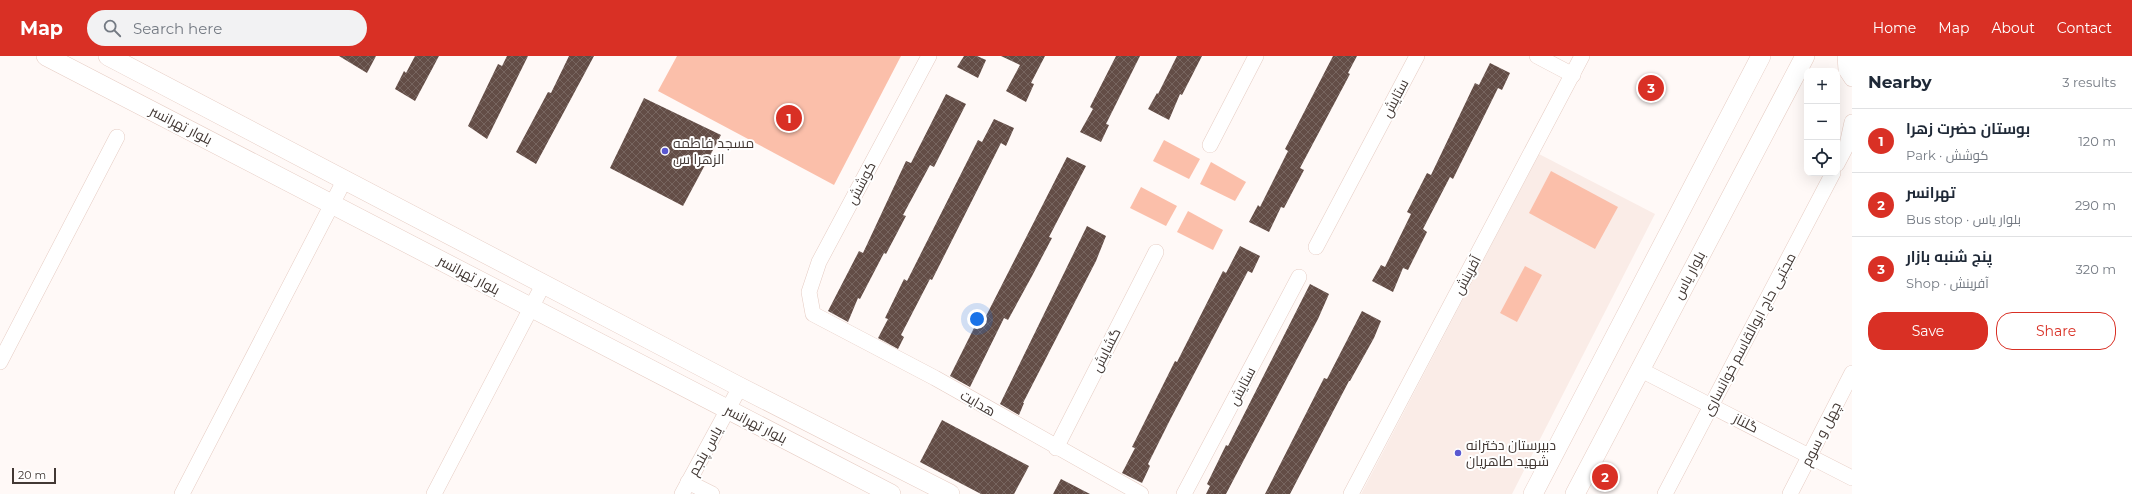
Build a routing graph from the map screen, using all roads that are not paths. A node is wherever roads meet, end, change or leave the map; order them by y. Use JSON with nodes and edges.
{"nodes":[{"id":1,"x":46,"y":56,"type":"edge"},
{"id":2,"x":108,"y":56,"type":"edge"},
{"id":3,"x":929,"y":56,"type":"edge"},
{"id":4,"x":1256,"y":56,"type":"edge"},
{"id":5,"x":1417,"y":56,"type":"edge"},
{"id":6,"x":1537,"y":56,"type":"edge"},
{"id":7,"x":1582,"y":56,"type":"edge"},
{"id":8,"x":1761,"y":56,"type":"edge"},
{"id":9,"x":1845,"y":56,"type":"edge"},
{"id":10,"x":1803,"y":67,"type":"edge"},
{"id":11,"x":1572,"y":75,"type":"junction"},
{"id":12,"x":1840,"y":78,"type":"edge"},
{"id":13,"x":1852,"y":80,"type":"edge"},
{"id":14,"x":1852,"y":122,"type":"edge"},
{"id":15,"x":117,"y":137,"type":"dead end"},
{"id":16,"x":1210,"y":145,"type":"dead end"},
{"id":17,"x":1840,"y":158,"type":"edge"},
{"id":18,"x":1830,"y":176,"type":"edge"},
{"id":19,"x":345,"y":179,"type":"junction"},
{"id":20,"x":332,"y":204,"type":"junction"},
{"id":21,"x":1316,"y":247,"type":"dead end"},
{"id":22,"x":1156,"y":252,"type":"dead end"},
{"id":23,"x":1300,"y":278,"type":"dead end"},
{"id":24,"x":544,"y":283,"type":"junction"},
{"id":25,"x":531,"y":308,"type":"junction"},
{"id":26,"x":813,"y":314,"type":"joint"},
{"id":27,"x":0,"y":362,"type":"edge"},
{"id":28,"x":1639,"y":369,"type":"junction"},
{"id":29,"x":1852,"y":373,"type":"edge"},
{"id":30,"x":740,"y":387,"type":"junction"},
{"id":31,"x":1711,"y":405,"type":"junction"},
{"id":32,"x":728,"y":409,"type":"junction"},
{"id":33,"x":1056,"y":448,"type":"junction"},
{"id":34,"x":1809,"y":456,"type":"junction"},
{"id":35,"x":1852,"y":478,"type":"edge"},
{"id":36,"x":685,"y":488,"type":"edge"},
{"id":37,"x":182,"y":494,"type":"edge"},
{"id":38,"x":434,"y":494,"type":"edge"},
{"id":39,"x":712,"y":494,"type":"edge"},
{"id":40,"x":891,"y":494,"type":"edge"},
{"id":41,"x":950,"y":494,"type":"edge"},
{"id":42,"x":1141,"y":494,"type":"edge"},
{"id":43,"x":1184,"y":494,"type":"edge"},
{"id":44,"x":1351,"y":494,"type":"edge"},
{"id":45,"x":1533,"y":494,"type":"edge"},
{"id":46,"x":1575,"y":494,"type":"edge"},
{"id":47,"x":1665,"y":494,"type":"edge"},
{"id":48,"x":1790,"y":494,"type":"edge"}],
"edges":[{"from":1,"to":20,"type":"main road","name":"بلوار تهرانسر"},
{"from":2,"to":19,"type":"main road","name":"بلوار تهرانسر"},
{"from":3,"to":26,"type":"street","name":"کوشش"},
{"from":4,"to":16,"type":"street"},
{"from":5,"to":21,"type":"street","name":"ستایش"},
{"from":6,"to":11,"type":"street"},
{"from":7,"to":11,"type":"street","name":"آفرینش"},
{"from":8,"to":45,"type":"main road"},
{"from":9,"to":13,"type":"street"},
{"from":10,"to":28,"type":"main road","name":"بلوار یاس"},
{"from":11,"to":44,"type":"street","name":"آفرینش"},
{"from":12,"to":13,"type":"street"},
{"from":14,"to":17,"type":"street"},
{"from":15,"to":27,"type":"street"},
{"from":18,"to":31,"type":"street","name":"مجتبی حاج ابوالقاسم خوانساری"},
{"from":19,"to":20,"type":"street"},
{"from":19,"to":24,"type":"main road","name":"بلوار تهرانسر"},
{"from":20,"to":25,"type":"main road","name":"بلوار تهرانسر"},
{"from":20,"to":37,"type":"street"},
{"from":22,"to":33,"type":"street","name":"گشایش"},
{"from":23,"to":43,"type":"street","name":"ستایش"},
{"from":24,"to":25,"type":"street"},
{"from":24,"to":30,"type":"main road","name":"بلوار تهرانسر"},
{"from":25,"to":32,"type":"main road","name":"بلوار تهرانسر"},
{"from":25,"to":38,"type":"street"},
{"from":26,"to":33,"type":"street","name":"هدایت"},
{"from":28,"to":31,"type":"street","name":"گلناز"},
{"from":28,"to":46,"type":"main road","name":"بلوار یاس"},
{"from":29,"to":34,"type":"street","name":"چهل و سوم"},
{"from":30,"to":32,"type":"street","name":"یاس پنجم"},
{"from":30,"to":41,"type":"main road","name":"بلوار تهرانسر"},
{"from":31,"to":34,"type":"street","name":"گلناز"},
{"from":31,"to":47,"type":"street","name":"مجتبی حاج ابوالقاسم خوانساری"},
{"from":32,"to":36,"type":"street","name":"یاس پنجم"},
{"from":32,"to":40,"type":"main road","name":"بلوار تهرانسر"},
{"from":33,"to":42,"type":"street","name":"هدایت"},
{"from":34,"to":35,"type":"street","name":"گلناز"},
{"from":34,"to":48,"type":"street","name":"چهل و سوم"},
{"from":36,"to":39,"type":"street"}]}
